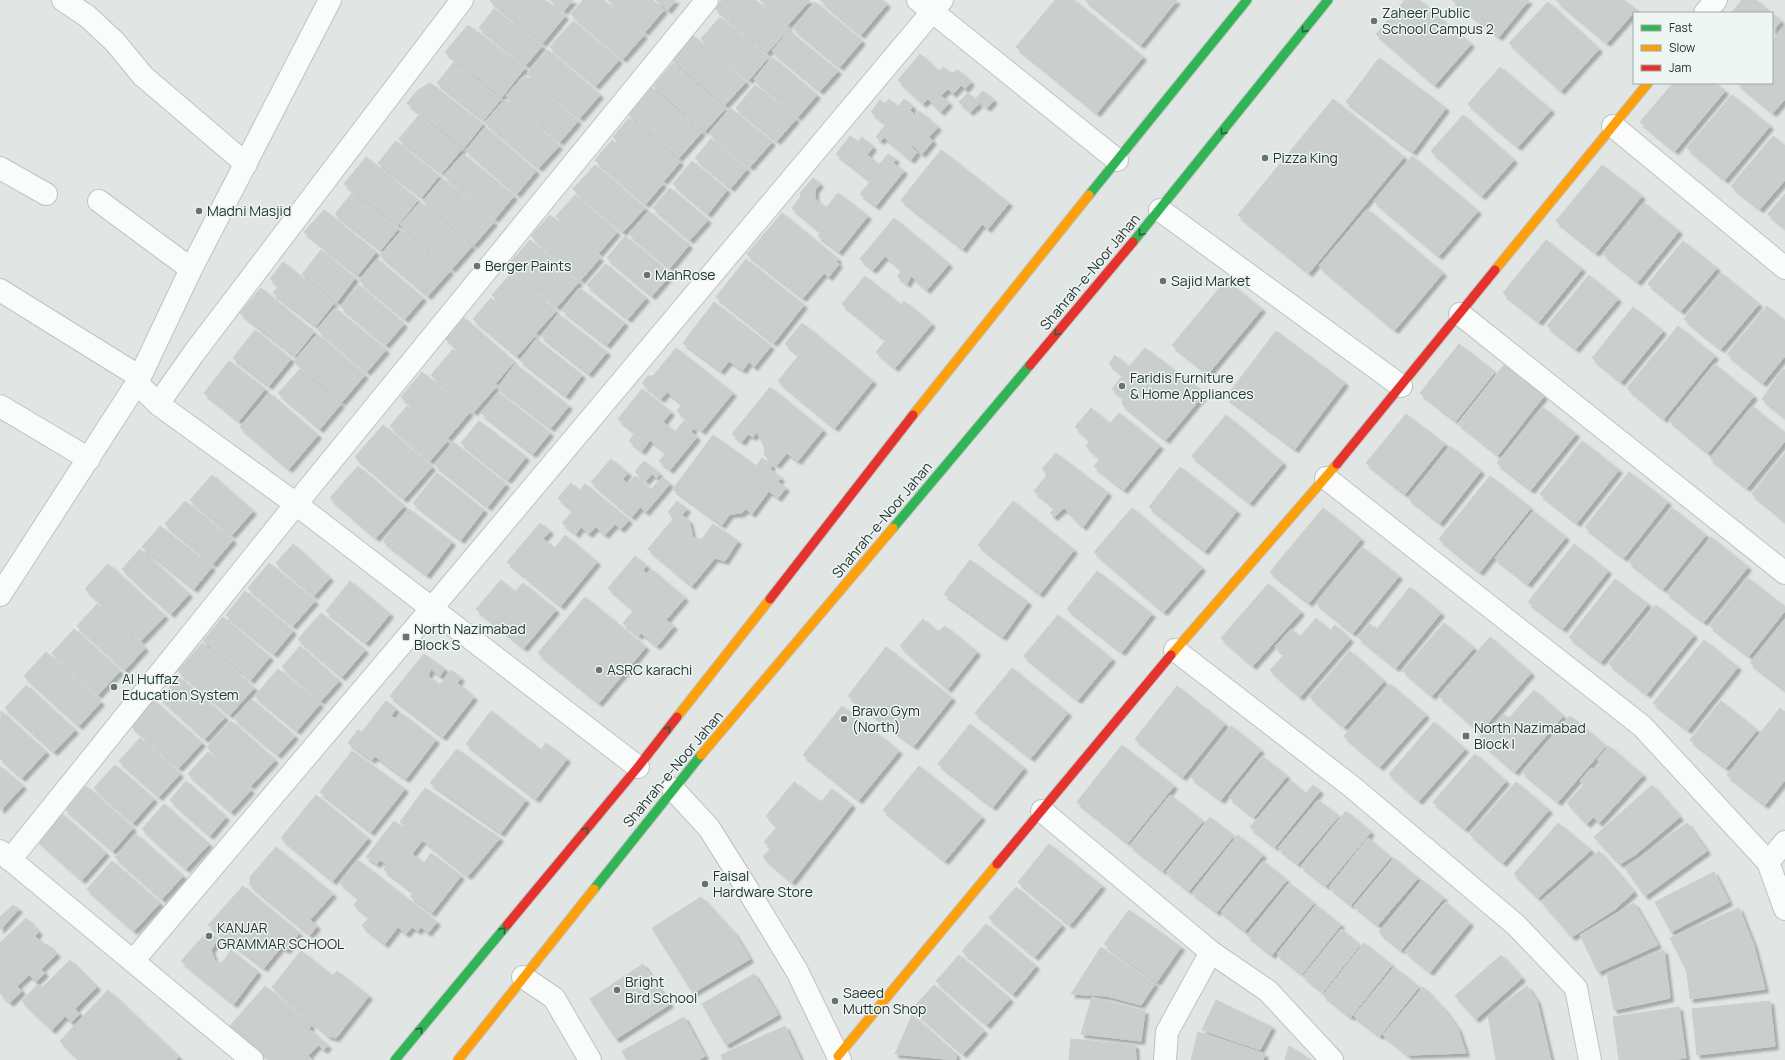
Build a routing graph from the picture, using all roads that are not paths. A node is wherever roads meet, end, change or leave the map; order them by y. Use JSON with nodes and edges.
{"nodes":[{"id":1,"x":63,"y":0,"type":"edge"},
{"id":2,"x":462,"y":0,"type":"edge"},
{"id":3,"x":707,"y":0,"type":"edge"},
{"id":4,"x":1247,"y":0,"type":"edge"},
{"id":5,"x":1328,"y":0,"type":"edge"},
{"id":6,"x":1716,"y":0,"type":"edge"},
{"id":7,"x":323,"y":3,"type":"edge"},
{"id":8,"x":931,"y":4,"type":"edge"},
{"id":9,"x":1706,"y":12,"type":"edge"},
{"id":10,"x":1647,"y":84,"type":"edge"},
{"id":11,"x":1613,"y":126,"type":"junction"},
{"id":12,"x":1117,"y":160,"type":"junction"},
{"id":13,"x":246,"y":164,"type":"junction"},
{"id":14,"x":0,"y":168,"type":"edge"},
{"id":15,"x":46,"y":194,"type":"dead end"},
{"id":16,"x":99,"y":200,"type":"dead end"},
{"id":17,"x":1160,"y":210,"type":"junction"},
{"id":18,"x":1785,"y":268,"type":"edge"},
{"id":19,"x":190,"y":269,"type":"junction"},
{"id":20,"x":0,"y":290,"type":"edge"},
{"id":21,"x":1460,"y":314,"type":"junction"},
{"id":22,"x":139,"y":380,"type":"junction"},
{"id":23,"x":1401,"y":386,"type":"junction"},
{"id":24,"x":158,"y":404,"type":"junction"},
{"id":25,"x":0,"y":406,"type":"edge"},
{"id":26,"x":89,"y":459,"type":"junction"},
{"id":27,"x":1326,"y":478,"type":"junction"},
{"id":28,"x":296,"y":504,"type":"junction"},
{"id":29,"x":1785,"y":573,"type":"edge"},
{"id":30,"x":0,"y":595,"type":"edge"},
{"id":31,"x":432,"y":608,"type":"junction"},
{"id":32,"x":1175,"y":650,"type":"junction"},
{"id":33,"x":638,"y":767,"type":"junction"},
{"id":34,"x":673,"y":790,"type":"junction"},
{"id":35,"x":1042,"y":811,"type":"junction"},
{"id":36,"x":1785,"y":842,"type":"edge"},
{"id":37,"x":5,"y":855,"type":"edge"},
{"id":38,"x":1768,"y":862,"type":"junction"},
{"id":39,"x":1785,"y":909,"type":"edge"},
{"id":40,"x":1211,"y":952,"type":"junction"},
{"id":41,"x":133,"y":961,"type":"junction"},
{"id":42,"x":523,"y":977,"type":"junction"},
{"id":43,"x":839,"y":1058,"type":"edge"},
{"id":44,"x":252,"y":1060,"type":"edge"},
{"id":45,"x":395,"y":1060,"type":"edge"},
{"id":46,"x":458,"y":1060,"type":"edge"},
{"id":47,"x":590,"y":1060,"type":"edge"},
{"id":48,"x":1166,"y":1060,"type":"edge"},
{"id":49,"x":1332,"y":1060,"type":"edge"},
{"id":50,"x":1590,"y":1060,"type":"edge"}],
"edges":[{"from":1,"to":13,"type":"street"},
{"from":2,"to":24,"type":"street"},
{"from":3,"to":28,"type":"street"},
{"from":4,"to":12,"type":"main road","name":"Shahrah-e-Noor Jahan"},
{"from":5,"to":17,"type":"main road","name":"Shahrah-e-Noor Jahan","one_way":true},
{"from":6,"to":9,"type":"street"},
{"from":7,"to":13,"type":"street"},
{"from":8,"to":12,"type":"street"},
{"from":8,"to":31,"type":"street"},
{"from":10,"to":11,"type":"main road"},
{"from":11,"to":18,"type":"street"},
{"from":11,"to":21,"type":"main road"},
{"from":33,"to":12,"type":"main road","name":"Shahrah-e-Noor Jahan","one_way":true},
{"from":13,"to":19,"type":"street"},
{"from":14,"to":15,"type":"street"},
{"from":16,"to":19,"type":"street"},
{"from":17,"to":23,"type":"street"},
{"from":17,"to":34,"type":"main road","name":"Shahrah-e-Noor Jahan","one_way":true},
{"from":19,"to":22,"type":"street"},
{"from":20,"to":22,"type":"street"},
{"from":21,"to":23,"type":"main road"},
{"from":21,"to":29,"type":"street"},
{"from":22,"to":24,"type":"street"},
{"from":22,"to":26,"type":"street"},
{"from":23,"to":27,"type":"main road"},
{"from":24,"to":28,"type":"street"},
{"from":25,"to":26,"type":"street"},
{"from":26,"to":30,"type":"street"},
{"from":27,"to":32,"type":"main road"},
{"from":27,"to":38,"type":"street"},
{"from":28,"to":31,"type":"street"},
{"from":28,"to":37,"type":"street"},
{"from":31,"to":33,"type":"street"},
{"from":31,"to":41,"type":"street"},
{"from":32,"to":35,"type":"main road"},
{"from":32,"to":50,"type":"street"},
{"from":45,"to":33,"type":"main road","name":"Shahrah-e-Noor Jahan","one_way":true},
{"from":34,"to":42,"type":"main road","name":"Shahrah-e-Noor Jahan"},
{"from":34,"to":43,"type":"street"},
{"from":35,"to":40,"type":"street"},
{"from":35,"to":43,"type":"main road"},
{"from":36,"to":38,"type":"street"},
{"from":37,"to":41,"type":"street"},
{"from":38,"to":39,"type":"street"},
{"from":40,"to":48,"type":"street"},
{"from":40,"to":49,"type":"street"},
{"from":41,"to":44,"type":"street"},
{"from":42,"to":46,"type":"main road","name":"Shahrah-e-Noor Jahan"},
{"from":42,"to":47,"type":"street"}]}
